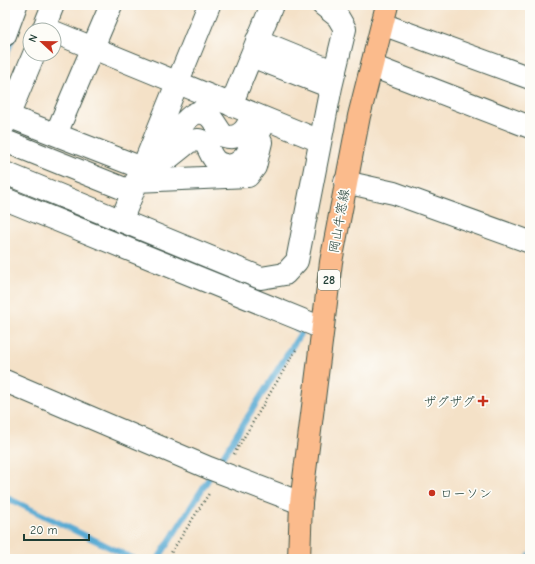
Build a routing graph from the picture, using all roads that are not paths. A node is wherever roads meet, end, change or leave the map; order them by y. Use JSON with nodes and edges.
{"nodes":[{"id":1,"x":16,"y":5,"type":"edge"},
{"id":2,"x":53,"y":5,"type":"edge"},
{"id":3,"x":111,"y":5,"type":"edge"},
{"id":4,"x":209,"y":5,"type":"edge"},
{"id":5,"x":272,"y":5,"type":"edge"},
{"id":6,"x":328,"y":7,"type":"edge"},
{"id":7,"x":385,"y":15,"type":"edge"},
{"id":8,"x":50,"y":22,"type":"edge"},
{"id":9,"x":5,"y":35,"type":"edge"},
{"id":10,"x":62,"y":36,"type":"edge"},
{"id":11,"x":93,"y":48,"type":"junction"},
{"id":12,"x":254,"y":48,"type":"junction"},
{"id":13,"x":31,"y":62,"type":"edge"},
{"id":14,"x":372,"y":66,"type":"junction"},
{"id":15,"x":530,"y":78,"type":"edge"},
{"id":16,"x":333,"y":79,"type":"junction"},
{"id":17,"x":179,"y":82,"type":"junction"},
{"id":18,"x":231,"y":105,"type":"junction"},
{"id":19,"x":260,"y":117,"type":"junction"},
{"id":20,"x":6,"y":120,"type":"edge"},
{"id":21,"x":530,"y":127,"type":"edge"},
{"id":22,"x":56,"y":134,"type":"junction"},
{"id":23,"x":5,"y":141,"type":"edge"},
{"id":24,"x":320,"y":141,"type":"junction"},
{"id":25,"x":154,"y":142,"type":"junction"},
{"id":26,"x":5,"y":173,"type":"edge"},
{"id":27,"x":137,"y":180,"type":"junction"},
{"id":28,"x":345,"y":182,"type":"junction"},
{"id":29,"x":5,"y":199,"type":"edge"},
{"id":30,"x":121,"y":221,"type":"junction"},
{"id":31,"x":530,"y":242,"type":"edge"},
{"id":32,"x":316,"y":325,"type":"junction"},
{"id":33,"x":5,"y":381,"type":"edge"},
{"id":34,"x":301,"y":503,"type":"junction"},
{"id":35,"x":299,"y":559,"type":"edge"}],
"edges":[{"from":1,"to":9,"type":"street"},
{"from":2,"to":8,"type":"street"},
{"from":3,"to":11,"type":"street"},
{"from":4,"to":17,"type":"street"},
{"from":5,"to":12,"type":"street"},
{"from":6,"to":16,"type":"street"},
{"from":7,"to":14,"type":"main road","name":"岡山牛窓線","number":"28"},
{"from":7,"to":15,"type":"street"},
{"from":10,"to":11,"type":"street"},
{"from":11,"to":17,"type":"street"},
{"from":11,"to":22,"type":"street"},
{"from":12,"to":16,"type":"street"},
{"from":12,"to":18,"type":"street"},
{"from":13,"to":20,"type":"street"},
{"from":14,"to":21,"type":"street"},
{"from":14,"to":28,"type":"main road","name":"岡山牛窓線","number":"28"},
{"from":16,"to":24,"type":"street"},
{"from":17,"to":18,"type":"street"},
{"from":17,"to":25,"type":"street"},
{"from":18,"to":19,"type":"street"},
{"from":19,"to":24,"type":"street"},
{"from":19,"to":25,"type":"street"},
{"from":19,"to":27,"type":"street"},
{"from":19,"to":27,"type":"street"},
{"from":20,"to":22,"type":"street"},
{"from":22,"to":27,"type":"street"},
{"from":23,"to":27,"type":"street"},
{"from":24,"to":30,"type":"street"},
{"from":25,"to":27,"type":"street"},
{"from":26,"to":30,"type":"street"},
{"from":27,"to":30,"type":"street"},
{"from":28,"to":31,"type":"street"},
{"from":28,"to":32,"type":"main road","name":"岡山牛窓線","number":"28"},
{"from":29,"to":32,"type":"street"},
{"from":32,"to":34,"type":"main road","name":"岡山牛窓線","number":"28"},
{"from":33,"to":34,"type":"street"},
{"from":34,"to":35,"type":"main road","name":"岡山牛窓線","number":"28"}]}
